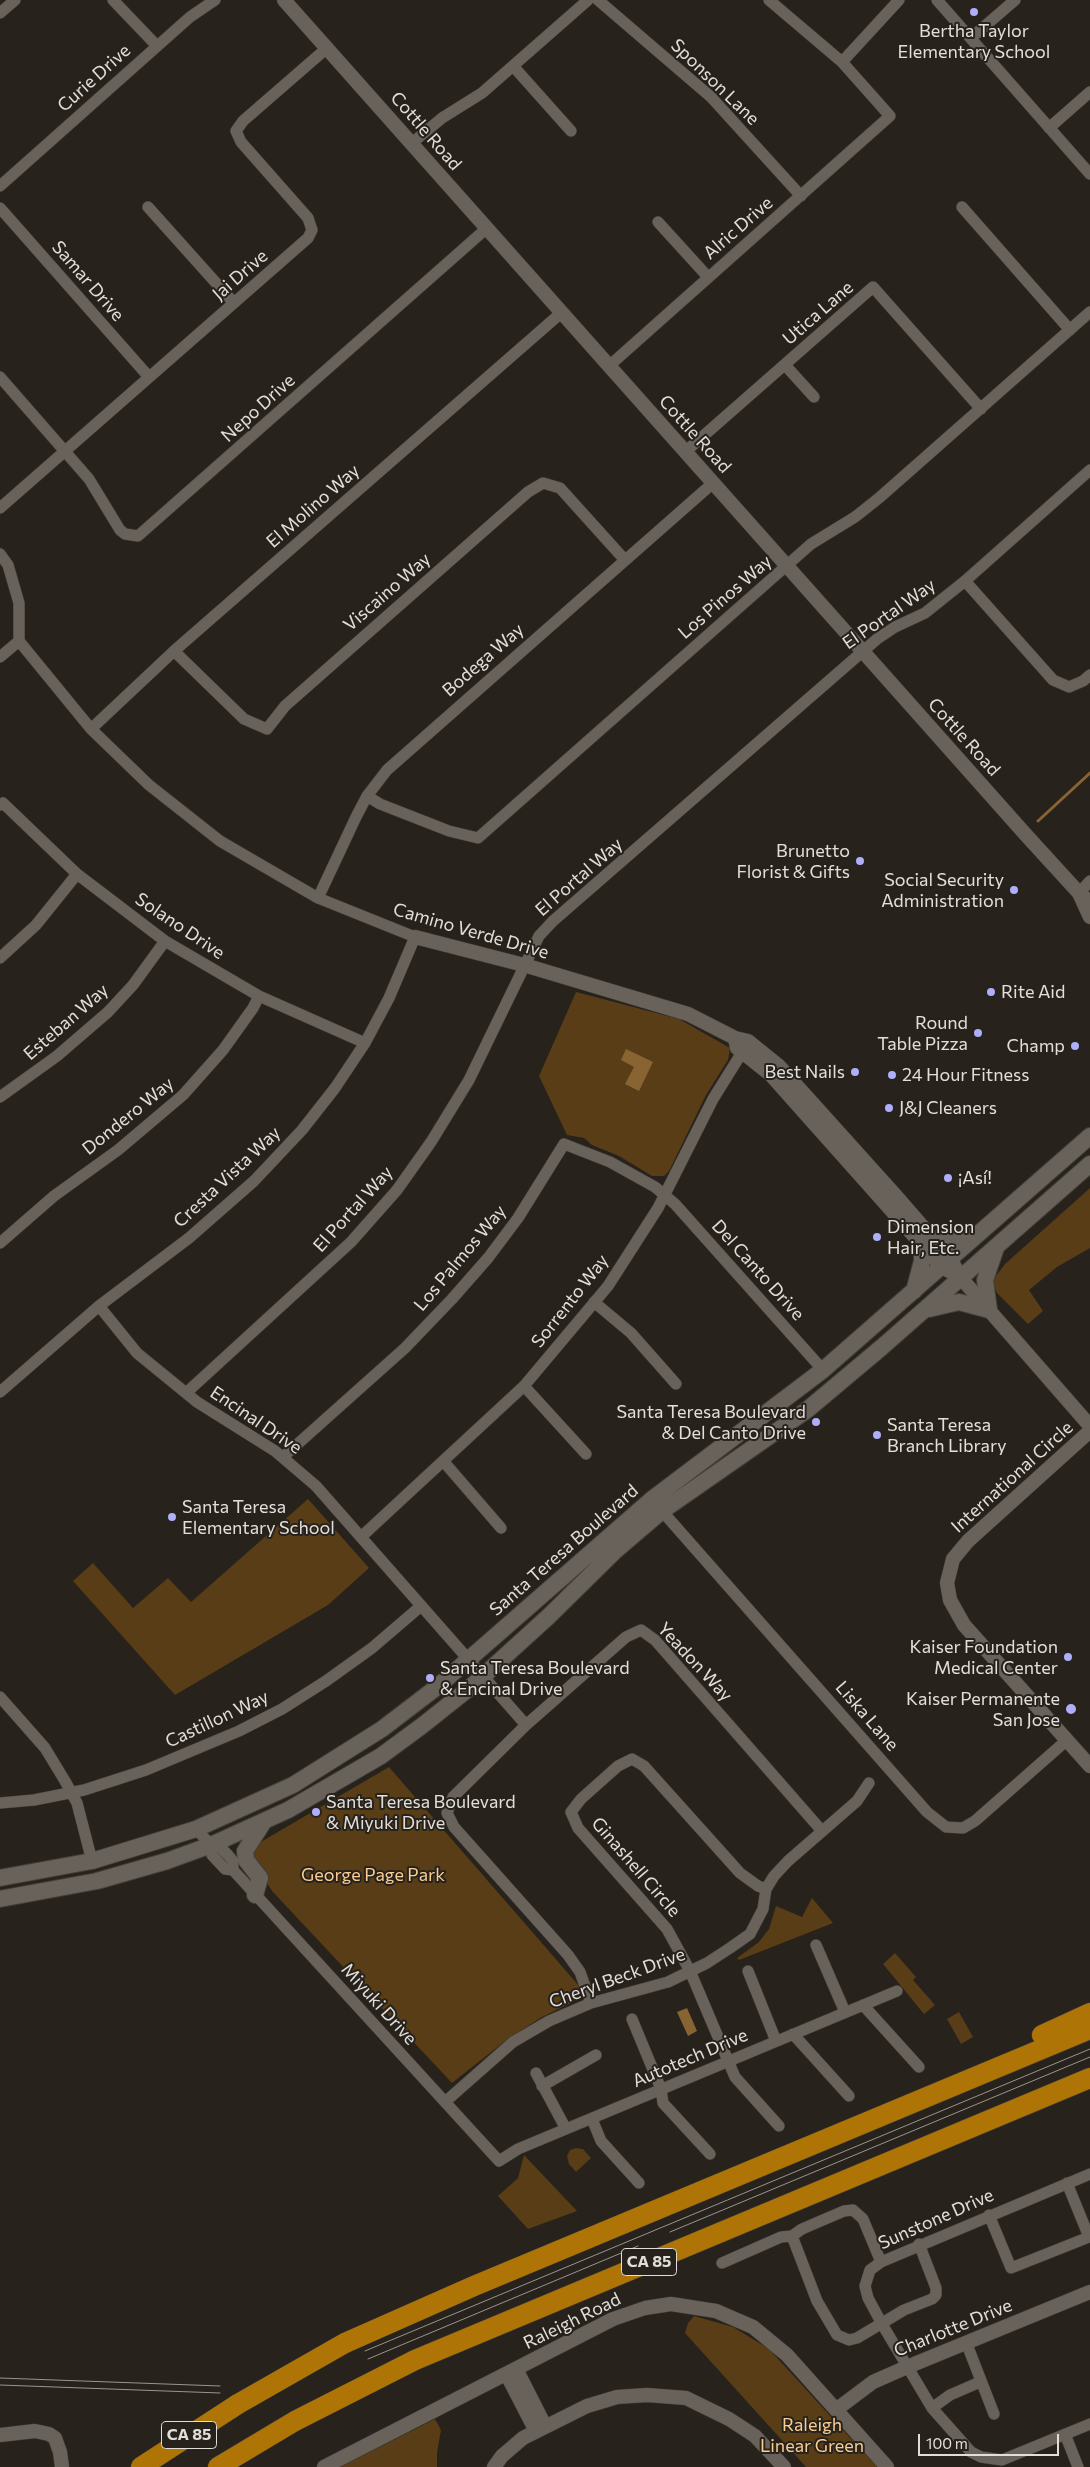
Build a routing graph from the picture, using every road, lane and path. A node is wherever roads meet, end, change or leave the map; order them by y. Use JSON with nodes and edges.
{"nodes":[{"id":1,"x":15,"y":0,"type":"edge"},
{"id":2,"x":114,"y":0,"type":"edge"},
{"id":3,"x":214,"y":0,"type":"edge"},
{"id":4,"x":284,"y":0,"type":"edge"},
{"id":5,"x":588,"y":0,"type":"edge"},
{"id":6,"x":598,"y":0,"type":"edge"},
{"id":7,"x":770,"y":0,"type":"edge"},
{"id":8,"x":899,"y":0,"type":"edge"},
{"id":9,"x":937,"y":0,"type":"edge"},
{"id":10,"x":1015,"y":0,"type":"edge"},
{"id":11,"x":0,"y":13,"type":"edge"},
{"id":12,"x":971,"y":38,"type":"junction"},
{"id":13,"x":157,"y":46,"type":"junction"},
{"id":14,"x":327,"y":48,"type":"junction"},
{"id":15,"x":842,"y":62,"type":"junction"},
{"id":16,"x":513,"y":66,"type":"junction"},
{"id":17,"x":1090,"y":92,"type":"edge"},
{"id":18,"x":1050,"y":128,"type":"junction"},
{"id":19,"x":571,"y":131,"type":"dead end"},
{"id":20,"x":412,"y":143,"type":"junction"},
{"id":21,"x":1090,"y":174,"type":"edge"},
{"id":22,"x":0,"y":186,"type":"edge"},
{"id":23,"x":801,"y":196,"type":"junction"},
{"id":24,"x":148,"y":206,"type":"dead end"},
{"id":25,"x":962,"y":207,"type":"dead end"},
{"id":26,"x":0,"y":208,"type":"edge"},
{"id":27,"x":658,"y":222,"type":"dead end"},
{"id":28,"x":486,"y":228,"type":"junction"},
{"id":29,"x":708,"y":277,"type":"junction"},
{"id":30,"x":234,"y":303,"type":"junction"},
{"id":31,"x":1090,"y":312,"type":"edge"},
{"id":32,"x":561,"y":313,"type":"junction"},
{"id":33,"x":1070,"y":330,"type":"junction"},
{"id":34,"x":785,"y":365,"type":"junction"},
{"id":35,"x":609,"y":366,"type":"junction"},
{"id":36,"x":0,"y":377,"type":"edge"},
{"id":37,"x":149,"y":377,"type":"junction"},
{"id":38,"x":814,"y":397,"type":"dead end"},
{"id":39,"x":981,"y":409,"type":"junction"},
{"id":40,"x":65,"y":450,"type":"junction"},
{"id":41,"x":686,"y":452,"type":"junction"},
{"id":42,"x":1090,"y":470,"type":"edge"},
{"id":43,"x":713,"y":483,"type":"junction"},
{"id":44,"x":0,"y":508,"type":"edge"},
{"id":45,"x":0,"y":554,"type":"edge"},
{"id":46,"x":624,"y":559,"type":"junction"},
{"id":47,"x":787,"y":566,"type":"junction"},
{"id":48,"x":965,"y":581,"type":"junction"},
{"id":49,"x":19,"y":641,"type":"junction"},
{"id":50,"x":863,"y":651,"type":"junction"},
{"id":51,"x":174,"y":652,"type":"junction"},
{"id":52,"x":0,"y":657,"type":"edge"},
{"id":53,"x":1090,"y":675,"type":"edge"},
{"id":54,"x":91,"y":729,"type":"junction"},
{"id":55,"x":367,"y":796,"type":"junction"},
{"id":56,"x":0,"y":805,"type":"edge"},
{"id":57,"x":77,"y":874,"type":"junction"},
{"id":58,"x":1090,"y":881,"type":"edge"},
{"id":59,"x":1079,"y":893,"type":"junction"},
{"id":60,"x":318,"y":898,"type":"junction"},
{"id":61,"x":1090,"y":902,"type":"edge"},
{"id":62,"x":1090,"y":917,"type":"edge"},
{"id":63,"x":415,"y":937,"type":"junction"},
{"id":64,"x":165,"y":941,"type":"junction"},
{"id":65,"x":0,"y":958,"type":"edge"},
{"id":66,"x":524,"y":965,"type":"junction"},
{"id":67,"x":259,"y":996,"type":"junction"},
{"id":68,"x":365,"y":1043,"type":"junction"},
{"id":69,"x":742,"y":1044,"type":"junction"},
{"id":70,"x":0,"y":1097,"type":"edge"},
{"id":71,"x":1090,"y":1136,"type":"edge"},
{"id":72,"x":1090,"y":1164,"type":"edge"},
{"id":73,"x":664,"y":1196,"type":"junction"},
{"id":74,"x":977,"y":1234,"type":"junction"},
{"id":75,"x":928,"y":1242,"type":"junction"},
{"id":76,"x":0,"y":1243,"type":"edge"},
{"id":77,"x":998,"y":1246,"type":"junction"},
{"id":78,"x":945,"y":1262,"type":"junction"},
{"id":79,"x":961,"y":1278,"type":"junction"},
{"id":80,"x":914,"y":1291,"type":"junction"},
{"id":81,"x":594,"y":1302,"type":"junction"},
{"id":82,"x":99,"y":1306,"type":"junction"},
{"id":83,"x":988,"y":1310,"type":"junction"},
{"id":84,"x":924,"y":1311,"type":"junction"},
{"id":85,"x":823,"y":1370,"type":"junction"},
{"id":86,"x":676,"y":1384,"type":"dead end"},
{"id":87,"x":524,"y":1386,"type":"junction"},
{"id":88,"x":0,"y":1392,"type":"edge"},
{"id":89,"x":186,"y":1393,"type":"junction"},
{"id":90,"x":1090,"y":1426,"type":"edge"},
{"id":91,"x":1090,"y":1431,"type":"edge"},
{"id":92,"x":586,"y":1454,"type":"dead end"},
{"id":93,"x":283,"y":1457,"type":"junction"},
{"id":94,"x":444,"y":1462,"type":"junction"},
{"id":95,"x":662,"y":1511,"type":"junction"},
{"id":96,"x":501,"y":1528,"type":"dead end"},
{"id":97,"x":360,"y":1537,"type":"junction"},
{"id":98,"x":421,"y":1606,"type":"junction"},
{"id":99,"x":468,"y":1660,"type":"junction"},
{"id":100,"x":483,"y":1676,"type":"junction"},
{"id":101,"x":0,"y":1697,"type":"edge"},
{"id":102,"x":526,"y":1725,"type":"junction"},
{"id":103,"x":1067,"y":1740,"type":"junction"},
{"id":104,"x":1090,"y":1766,"type":"edge"},
{"id":105,"x":869,"y":1783,"type":"dead end"},
{"id":106,"x":71,"y":1792,"type":"junction"},
{"id":107,"x":0,"y":1803,"type":"edge"},
{"id":108,"x":263,"y":1823,"type":"junction"},
{"id":109,"x":196,"y":1829,"type":"junction"},
{"id":110,"x":822,"y":1831,"type":"junction"},
{"id":111,"x":211,"y":1845,"type":"junction"},
{"id":112,"x":92,"y":1862,"type":"junction"},
{"id":113,"x":0,"y":1878,"type":"edge"},
{"id":114,"x":766,"y":1889,"type":"junction"},
{"id":115,"x":255,"y":1895,"type":"junction"},
{"id":116,"x":0,"y":1899,"type":"edge"},
{"id":117,"x":816,"y":1945,"type":"dead end"},
{"id":118,"x":690,"y":1971,"type":"junction"},
{"id":119,"x":748,"y":1971,"type":"dead end"},
{"id":120,"x":897,"y":1991,"type":"dead end"},
{"id":121,"x":592,"y":2003,"type":"junction"},
{"id":122,"x":863,"y":2005,"type":"junction"},
{"id":123,"x":845,"y":2012,"type":"junction"},
{"id":124,"x":1090,"y":2013,"type":"edge"},
{"id":125,"x":632,"y":2020,"type":"dead end"},
{"id":126,"x":1090,"y":2029,"type":"edge"},
{"id":127,"x":793,"y":2034,"type":"junction"},
{"id":128,"x":776,"y":2041,"type":"junction"},
{"id":129,"x":596,"y":2055,"type":"dead end"},
{"id":130,"x":1025,"y":2056,"type":"junction"},
{"id":131,"x":728,"y":2061,"type":"junction"},
{"id":132,"x":919,"y":2067,"type":"dead end"},
{"id":133,"x":536,"y":2073,"type":"dead end"},
{"id":134,"x":1090,"y":2078,"type":"edge"},
{"id":135,"x":542,"y":2086,"type":"junction"},
{"id":136,"x":661,"y":2089,"type":"junction"},
{"id":137,"x":849,"y":2096,"type":"dead end"},
{"id":138,"x":445,"y":2102,"type":"junction"},
{"id":139,"x":592,"y":2119,"type":"junction"},
{"id":140,"x":779,"y":2126,"type":"dead end"},
{"id":141,"x":566,"y":2129,"type":"junction"},
{"id":142,"x":710,"y":2154,"type":"dead end"},
{"id":143,"x":499,"y":2162,"type":"joint"},
{"id":144,"x":1090,"y":2174,"type":"edge"},
{"id":145,"x":639,"y":2183,"type":"dead end"},
{"id":146,"x":1067,"y":2183,"type":"junction"},
{"id":147,"x":990,"y":2215,"type":"junction"},
{"id":148,"x":792,"y":2236,"type":"junction"},
{"id":149,"x":919,"y":2244,"type":"junction"},
{"id":150,"x":881,"y":2262,"type":"junction"},
{"id":151,"x":722,"y":2263,"type":"dead end"},
{"id":152,"x":1090,"y":2292,"type":"edge"},
{"id":153,"x":882,"y":2324,"type":"junction"},
{"id":154,"x":966,"y":2342,"type":"junction"},
{"id":155,"x":907,"y":2367,"type":"junction"},
{"id":156,"x":512,"y":2372,"type":"junction"},
{"id":157,"x":980,"y":2382,"type":"junction"},
{"id":158,"x":932,"y":2408,"type":"junction"},
{"id":159,"x":837,"y":2409,"type":"junction"},
{"id":160,"x":994,"y":2414,"type":"dead end"},
{"id":161,"x":1090,"y":2424,"type":"edge"},
{"id":162,"x":540,"y":2428,"type":"junction"},
{"id":163,"x":1065,"y":2434,"type":"junction"},
{"id":164,"x":0,"y":2435,"type":"edge"},
{"id":165,"x":1003,"y":2464,"type":"edge"},
{"id":166,"x":62,"y":2467,"type":"edge"},
{"id":167,"x":141,"y":2467,"type":"edge"},
{"id":168,"x":218,"y":2467,"type":"edge"},
{"id":169,"x":324,"y":2467,"type":"edge"},
{"id":170,"x":494,"y":2467,"type":"edge"},
{"id":171,"x":784,"y":2467,"type":"edge"},
{"id":172,"x":887,"y":2467,"type":"edge"},
{"id":173,"x":1078,"y":2467,"type":"edge"}],
"edges":[{"from":1,"to":11,"type":"street"},
{"from":2,"to":13,"type":"street"},
{"from":3,"to":13,"type":"street","name":"Curie Drive"},
{"from":4,"to":14,"type":"street","name":"Cottle Road"},
{"from":5,"to":16,"type":"street"},
{"from":6,"to":23,"type":"street","name":"Sponson Lane"},
{"from":7,"to":15,"type":"street"},
{"from":8,"to":15,"type":"street"},
{"from":9,"to":12,"type":"street"},
{"from":10,"to":12,"type":"street"},
{"from":12,"to":18,"type":"street"},
{"from":13,"to":22,"type":"street","name":"Curie Drive"},
{"from":14,"to":20,"type":"street","name":"Cottle Road"},
{"from":14,"to":30,"type":"street","name":"Jai Drive"},
{"from":15,"to":23,"type":"street","name":"Alric Drive"},
{"from":16,"to":19,"type":"street"},
{"from":16,"to":20,"type":"street"},
{"from":17,"to":18,"type":"street"},
{"from":18,"to":21,"type":"street"},
{"from":20,"to":28,"type":"street","name":"Cottle Road"},
{"from":23,"to":29,"type":"street","name":"Alric Drive"},
{"from":24,"to":30,"type":"street"},
{"from":25,"to":33,"type":"street"},
{"from":26,"to":37,"type":"street","name":"Samar Drive"},
{"from":27,"to":29,"type":"street"},
{"from":28,"to":32,"type":"street","name":"Cottle Road"},
{"from":28,"to":40,"type":"street","name":"Nepo Drive"},
{"from":29,"to":35,"type":"street","name":"Alric Drive"},
{"from":30,"to":37,"type":"street","name":"Jai Drive"},
{"from":31,"to":33,"type":"street","name":"Los Pinos Way"},
{"from":32,"to":35,"type":"street","name":"Cottle Road"},
{"from":32,"to":51,"type":"street","name":"El Molino Way"},
{"from":33,"to":39,"type":"street","name":"Los Pinos Way"},
{"from":34,"to":38,"type":"street"},
{"from":34,"to":39,"type":"street","name":"Utica Lane"},
{"from":34,"to":41,"type":"street","name":"Utica Lane"},
{"from":35,"to":41,"type":"street","name":"Cottle Road"},
{"from":36,"to":40,"type":"street"},
{"from":37,"to":40,"type":"street","name":"Jai Drive"},
{"from":39,"to":47,"type":"street","name":"Los Pinos Way"},
{"from":40,"to":44,"type":"street","name":"Jai Drive"},
{"from":41,"to":43,"type":"street","name":"Cottle Road"},
{"from":42,"to":48,"type":"street","name":"El Portal Way"},
{"from":43,"to":46,"type":"street","name":"Bodega Way"},
{"from":43,"to":47,"type":"street","name":"Cottle Road"},
{"from":45,"to":49,"type":"street"},
{"from":46,"to":51,"type":"street","name":"Viscaino Way"},
{"from":46,"to":55,"type":"street","name":"Bodega Way"},
{"from":47,"to":50,"type":"street","name":"Cottle Road"},
{"from":47,"to":55,"type":"street","name":"Los Pinos Way"},
{"from":48,"to":50,"type":"street","name":"El Portal Way"},
{"from":48,"to":53,"type":"street"},
{"from":49,"to":52,"type":"street"},
{"from":49,"to":54,"type":"street","name":"Camino Verde Drive"},
{"from":50,"to":59,"type":"street","name":"Cottle Road"},
{"from":50,"to":66,"type":"street","name":"El Portal Way"},
{"from":51,"to":54,"type":"street","name":"El Molino Way"},
{"from":54,"to":60,"type":"street","name":"Camino Verde Drive"},
{"from":55,"to":60,"type":"street","name":"Bodega Way"},
{"from":56,"to":57,"type":"street","name":"Solano Drive"},
{"from":57,"to":64,"type":"street","name":"Solano Drive"},
{"from":57,"to":65,"type":"street"},
{"from":58,"to":59,"type":"street"},
{"from":59,"to":61,"type":"street","name":"Cottle Road"},
{"from":59,"to":62,"type":"street","name":"Cottle Road"},
{"from":60,"to":63,"type":"street","name":"Camino Verde Drive"},
{"from":63,"to":66,"type":"street","name":"Camino Verde Drive"},
{"from":63,"to":68,"type":"street","name":"Cresta Vista Way"},
{"from":64,"to":67,"type":"street","name":"Solano Drive"},
{"from":64,"to":70,"type":"street","name":"Esteban Way"},
{"from":66,"to":69,"type":"street","name":"Camino Verde Drive"},
{"from":66,"to":89,"type":"street","name":"El Portal Way"},
{"from":67,"to":68,"type":"street","name":"Solano Drive"},
{"from":67,"to":76,"type":"street","name":"Dondero Way"},
{"from":68,"to":82,"type":"street","name":"Cresta Vista Way"},
{"from":69,"to":73,"type":"street","name":"Sorrento Way"},
{"from":69,"to":75,"type":"street","name":"Camino Verde Drive"},
{"from":71,"to":74,"type":"main road","name":"Santa Teresa Boulevard"},
{"from":72,"to":77,"type":"main road","name":"Santa Teresa Boulevard"},
{"from":73,"to":81,"type":"street","name":"Sorrento Way"},
{"from":73,"to":85,"type":"street","name":"Del Canto Drive"},
{"from":73,"to":93,"type":"street","name":"Los Palmos Way"},
{"from":74,"to":75,"type":"main road"},
{"from":74,"to":78,"type":"main road","name":"Santa Teresa Boulevard"},
{"from":75,"to":78,"type":"street","name":"Camino Verde Drive"},
{"from":75,"to":80,"type":"main road"},
{"from":77,"to":79,"type":"main road","name":"Santa Teresa Boulevard"},
{"from":77,"to":83,"type":"main road"},
{"from":78,"to":79,"type":"street","name":"Camino Verde Drive"},
{"from":78,"to":80,"type":"main road","name":"Santa Teresa Boulevard"},
{"from":79,"to":83,"type":"street","name":"Camino Verde Drive"},
{"from":79,"to":84,"type":"main road","name":"Santa Teresa Boulevard"},
{"from":80,"to":85,"type":"main road","name":"Santa Teresa Boulevard"},
{"from":81,"to":86,"type":"street"},
{"from":81,"to":87,"type":"street","name":"Sorrento Way"},
{"from":82,"to":88,"type":"street","name":"Cresta Vista Way"},
{"from":82,"to":89,"type":"street","name":"Encinal Drive"},
{"from":83,"to":84,"type":"main road"},
{"from":83,"to":90,"type":"street","name":"Camino Verde Drive"},
{"from":84,"to":95,"type":"main road","name":"Santa Teresa Boulevard"},
{"from":85,"to":99,"type":"main road","name":"Santa Teresa Boulevard"},
{"from":87,"to":92,"type":"street"},
{"from":87,"to":94,"type":"street","name":"Sorrento Way"},
{"from":89,"to":93,"type":"street","name":"Encinal Drive"},
{"from":91,"to":103,"type":"street","name":"International Circle"},
{"from":93,"to":97,"type":"street","name":"Encinal Drive"},
{"from":94,"to":96,"type":"street"},
{"from":94,"to":97,"type":"street","name":"Sorrento Way"},
{"from":95,"to":100,"type":"main road","name":"Santa Teresa Boulevard"},
{"from":95,"to":103,"type":"street","name":"Liska Lane"},
{"from":97,"to":98,"type":"street","name":"Encinal Drive"},
{"from":98,"to":99,"type":"street","name":"Encinal Drive"},
{"from":98,"to":106,"type":"street","name":"Castillon Way"},
{"from":99,"to":100,"type":"street","name":"Encinal Drive"},
{"from":99,"to":109,"type":"main road","name":"Santa Teresa Boulevard"},
{"from":100,"to":102,"type":"street","name":"Encinal Drive"},
{"from":100,"to":108,"type":"main road","name":"Santa Teresa Boulevard"},
{"from":101,"to":106,"type":"street"},
{"from":102,"to":110,"type":"street","name":"Yeadon Way"},
{"from":102,"to":121,"type":"street","name":"Yeadon Way"},
{"from":103,"to":104,"type":"street","name":"International Circle"},
{"from":105,"to":110,"type":"street","name":"Cheryl Beck Drive"},
{"from":106,"to":107,"type":"street","name":"Castillon Way"},
{"from":106,"to":112,"type":"street"},
{"from":108,"to":111,"type":"main road","name":"Santa Teresa Boulevard"},
{"from":108,"to":115,"type":"main road"},
{"from":109,"to":111,"type":"street","name":"Miyuki Drive"},
{"from":109,"to":112,"type":"main road","name":"Santa Teresa Boulevard"},
{"from":110,"to":114,"type":"street","name":"Cheryl Beck Drive"},
{"from":111,"to":115,"type":"street","name":"Miyuki Drive"},
{"from":111,"to":116,"type":"main road","name":"Santa Teresa Boulevard"},
{"from":112,"to":113,"type":"main road","name":"Santa Teresa Boulevard"},
{"from":114,"to":118,"type":"street","name":"Cheryl Beck Drive"},
{"from":114,"to":118,"type":"street","name":"Ginashell Circle"},
{"from":115,"to":138,"type":"street","name":"Miyuki Drive"},
{"from":117,"to":123,"type":"street"},
{"from":118,"to":121,"type":"street","name":"Cheryl Beck Drive"},
{"from":118,"to":131,"type":"street"},
{"from":119,"to":128,"type":"street"},
{"from":120,"to":122,"type":"street","name":"Autotech Drive"},
{"from":121,"to":138,"type":"street","name":"Cheryl Beck Drive"},
{"from":122,"to":123,"type":"street","name":"Autotech Drive"},
{"from":122,"to":132,"type":"street"},
{"from":123,"to":127,"type":"street","name":"Autotech Drive"},
{"from":124,"to":130,"type":"highway"},
{"from":125,"to":136,"type":"street"},
{"from":126,"to":130,"type":"highway","number":"CA 85"},
{"from":127,"to":128,"type":"street","name":"Autotech Drive"},
{"from":127,"to":137,"type":"street"},
{"from":128,"to":131,"type":"street","name":"Autotech Drive"},
{"from":129,"to":135,"type":"street"},
{"from":130,"to":167,"type":"highway","number":"CA 85","bridge":true},
{"from":131,"to":136,"type":"street","name":"Autotech Drive"},
{"from":131,"to":140,"type":"street"},
{"from":133,"to":135,"type":"street"},
{"from":134,"to":168,"type":"highway","number":"CA 85"},
{"from":135,"to":141,"type":"street"},
{"from":136,"to":139,"type":"street","name":"Autotech Drive"},
{"from":136,"to":142,"type":"street"},
{"from":138,"to":143,"type":"street","name":"Miyuki Drive"},
{"from":139,"to":141,"type":"street","name":"Autotech Drive"},
{"from":139,"to":145,"type":"street"},
{"from":141,"to":143,"type":"street","name":"Autotech Drive"},
{"from":144,"to":146,"type":"street","name":"Sunstone Drive"},
{"from":146,"to":147,"type":"street","name":"Sunstone Drive"},
{"from":146,"to":147,"type":"street"},
{"from":147,"to":149,"type":"street","name":"Sunstone Drive"},
{"from":148,"to":150,"type":"street"},
{"from":148,"to":151,"type":"street"},
{"from":148,"to":153,"type":"street"},
{"from":149,"to":150,"type":"street","name":"Sunstone Drive"},
{"from":149,"to":153,"type":"street"},
{"from":150,"to":153,"type":"street","name":"Sunstone Drive"},
{"from":152,"to":154,"type":"street","name":"Charlotte Drive"},
{"from":153,"to":155,"type":"street","name":"Sunstone Drive"},
{"from":154,"to":155,"type":"street","name":"Charlotte Drive"},
{"from":154,"to":157,"type":"street"},
{"from":155,"to":158,"type":"street","name":"Sunstone Drive"},
{"from":155,"to":159,"type":"street","name":"Charlotte Drive"},
{"from":156,"to":159,"type":"street","name":"Raleigh Road"},
{"from":156,"to":162,"type":"street"},
{"from":156,"to":169,"type":"street","name":"Raleigh Road"},
{"from":157,"to":158,"type":"street"},
{"from":157,"to":160,"type":"street"},
{"from":158,"to":165,"type":"street","name":"Sunstone Drive"},
{"from":159,"to":172,"type":"street","name":"Raleigh Road"},
{"from":161,"to":163,"type":"street"},
{"from":162,"to":170,"type":"street"},
{"from":162,"to":171,"type":"street"},
{"from":163,"to":165,"type":"street"},
{"from":163,"to":173,"type":"street"},
{"from":164,"to":166,"type":"street"}]}
